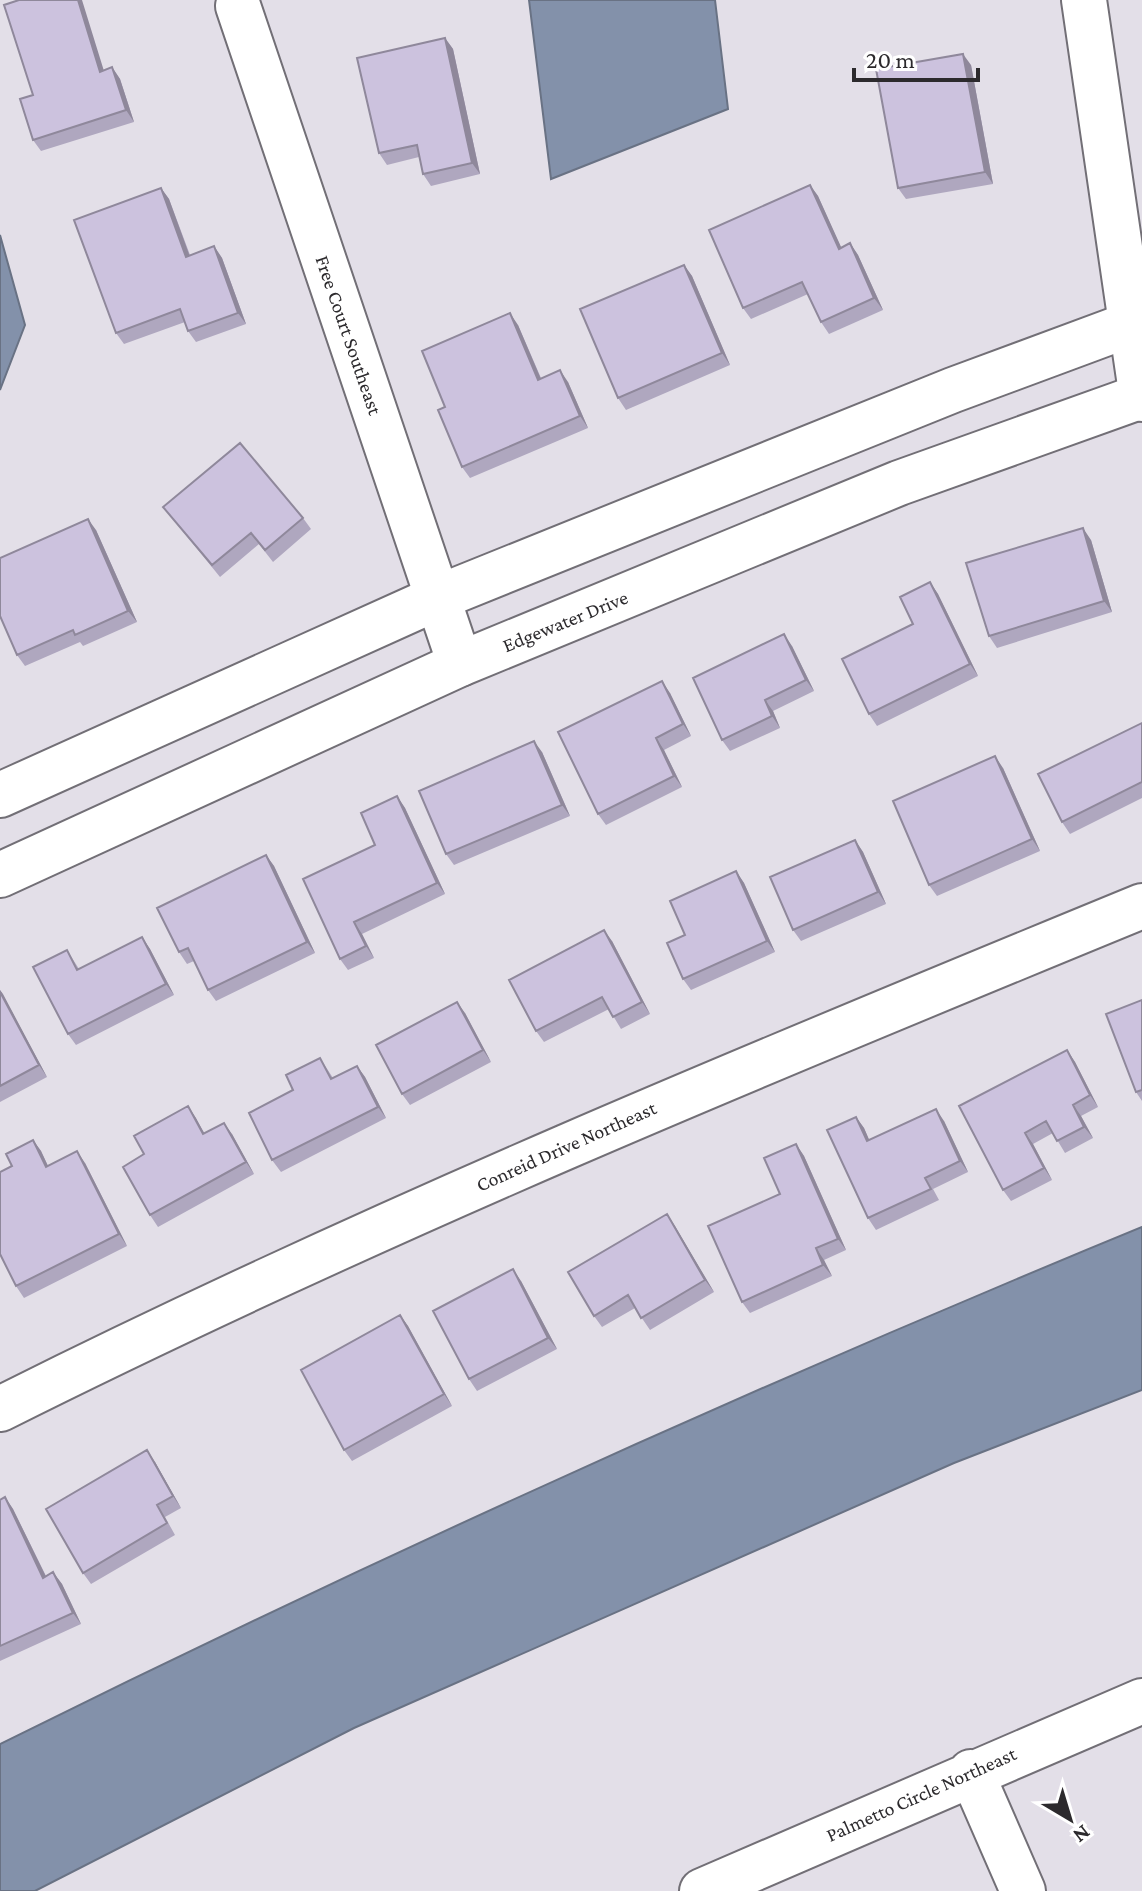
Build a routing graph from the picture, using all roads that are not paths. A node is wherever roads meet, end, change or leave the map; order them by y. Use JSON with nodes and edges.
{"nodes":[{"id":1,"x":1084,"y":0,"type":"edge"},
{"id":2,"x":238,"y":6,"type":"dead end"},
{"id":3,"x":1136,"y":322,"type":"edge"},
{"id":4,"x":1142,"y":397,"type":"edge"},
{"id":5,"x":437,"y":598,"type":"junction"},
{"id":6,"x":460,"y":664,"type":"junction"},
{"id":7,"x":0,"y":795,"type":"edge"},
{"id":8,"x":0,"y":875,"type":"edge"},
{"id":9,"x":1142,"y":906,"type":"edge"},
{"id":10,"x":0,"y":1409,"type":"edge"},
{"id":11,"x":1142,"y":1701,"type":"edge"},
{"id":12,"x":971,"y":1772,"type":"junction"},
{"id":13,"x":702,"y":1891,"type":"edge"},
{"id":14,"x":1023,"y":1891,"type":"edge"}],
"edges":[{"from":1,"to":3,"type":"street"},
{"from":2,"to":5,"type":"street","name":"Free Court Southeast"},
{"from":3,"to":4,"type":"street"},
{"from":3,"to":5,"type":"street"},
{"from":4,"to":6,"type":"street","name":"Edgewater Drive"},
{"from":5,"to":6,"type":"street","name":"Free Court Southeast"},
{"from":5,"to":7,"type":"street"},
{"from":6,"to":8,"type":"street","name":"Edgewater Drive"},
{"from":9,"to":10,"type":"street","name":"Conreid Drive Northeast"},
{"from":11,"to":12,"type":"street","name":"Palmetto Circle Northeast"},
{"from":12,"to":13,"type":"street","name":"Palmetto Circle Northeast"},
{"from":12,"to":14,"type":"street"}]}
